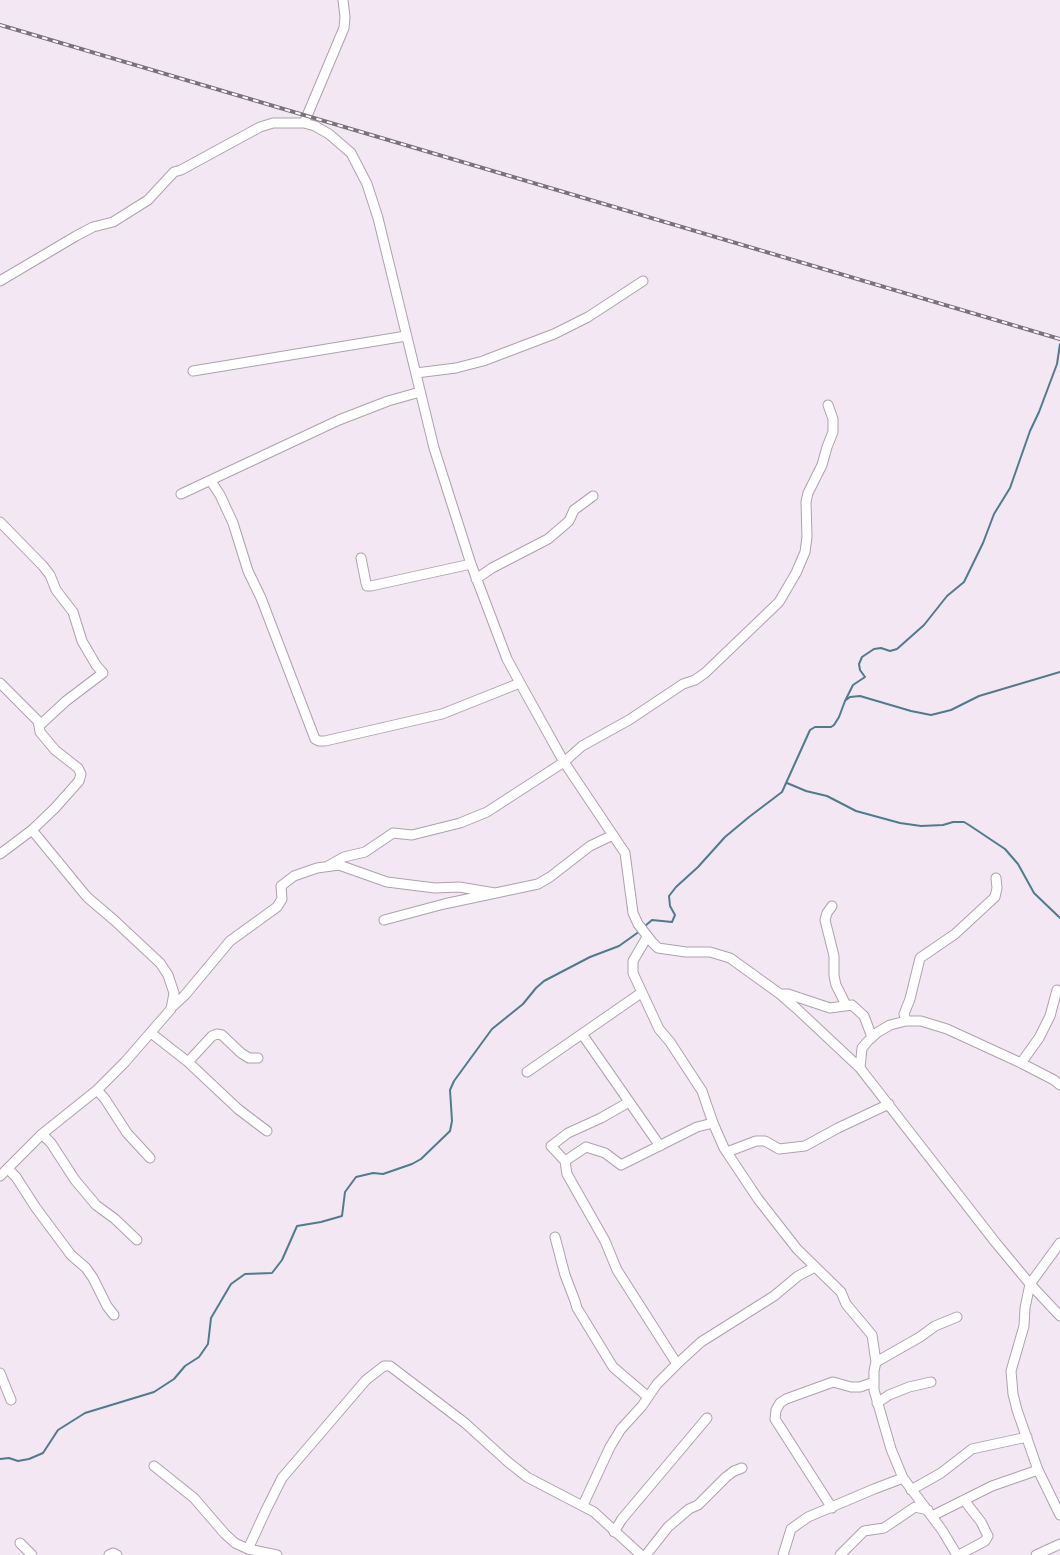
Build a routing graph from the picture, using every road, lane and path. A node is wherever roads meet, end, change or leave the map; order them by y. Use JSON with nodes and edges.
{"nodes":[{"id":1,"x":343,"y":0,"type":"edge"},
{"id":2,"x":304,"y":123,"type":"junction"},
{"id":3,"x":0,"y":281,"type":"edge"},
{"id":4,"x":643,"y":281,"type":"dead end"},
{"id":5,"x":406,"y":336,"type":"junction"},
{"id":6,"x":193,"y":371,"type":"dead end"},
{"id":7,"x":416,"y":373,"type":"junction"},
{"id":8,"x":420,"y":392,"type":"junction"},
{"id":9,"x":828,"y":405,"type":"dead end"},
{"id":10,"x":211,"y":481,"type":"junction"},
{"id":11,"x":181,"y":494,"type":"dead end"},
{"id":12,"x":592,"y":496,"type":"dead end"},
{"id":13,"x":0,"y":522,"type":"edge"},
{"id":14,"x":361,"y":558,"type":"dead end"},
{"id":15,"x":471,"y":564,"type":"junction"},
{"id":16,"x":476,"y":579,"type":"junction"},
{"id":17,"x":0,"y":683,"type":"edge"},
{"id":18,"x":520,"y":683,"type":"junction"},
{"id":19,"x":39,"y":726,"type":"junction"},
{"id":20,"x":564,"y":762,"type":"junction"},
{"id":21,"x":32,"y":830,"type":"junction"},
{"id":22,"x":613,"y":834,"type":"junction"},
{"id":23,"x":0,"y":854,"type":"edge"},
{"id":24,"x":328,"y":866,"type":"junction"},
{"id":25,"x":996,"y":878,"type":"dead end"},
{"id":26,"x":495,"y":893,"type":"junction"},
{"id":27,"x":832,"y":906,"type":"dead end"},
{"id":28,"x":384,"y":920,"type":"dead end"},
{"id":29,"x":643,"y":930,"type":"junction"},
{"id":30,"x":1056,"y":990,"type":"dead end"},
{"id":31,"x":641,"y":993,"type":"junction"},
{"id":32,"x":780,"y":994,"type":"junction"},
{"id":33,"x":846,"y":1005,"type":"junction"},
{"id":34,"x":171,"y":1009,"type":"junction"},
{"id":35,"x":906,"y":1020,"type":"junction"},
{"id":36,"x":151,"y":1033,"type":"junction"},
{"id":37,"x":582,"y":1034,"type":"junction"},
{"id":38,"x":872,"y":1037,"type":"junction"},
{"id":39,"x":258,"y":1058,"type":"dead end"},
{"id":40,"x":188,"y":1062,"type":"junction"},
{"id":41,"x":1021,"y":1063,"type":"junction"},
{"id":42,"x":860,"y":1068,"type":"junction"},
{"id":43,"x":527,"y":1072,"type":"dead end"},
{"id":44,"x":1060,"y":1085,"type":"edge"},
{"id":45,"x":97,"y":1090,"type":"junction"},
{"id":46,"x":629,"y":1102,"type":"junction"},
{"id":47,"x":889,"y":1104,"type":"junction"},
{"id":48,"x":713,"y":1122,"type":"junction"},
{"id":49,"x":267,"y":1131,"type":"dead end"},
{"id":50,"x":42,"y":1134,"type":"junction"},
{"id":51,"x":660,"y":1146,"type":"junction"},
{"id":52,"x":727,"y":1152,"type":"junction"},
{"id":53,"x":150,"y":1158,"type":"dead end"},
{"id":54,"x":565,"y":1161,"type":"junction"},
{"id":55,"x":8,"y":1169,"type":"junction"},
{"id":56,"x":0,"y":1176,"type":"edge"},
{"id":57,"x":555,"y":1237,"type":"dead end"},
{"id":58,"x":137,"y":1240,"type":"dead end"},
{"id":59,"x":1060,"y":1244,"type":"edge"},
{"id":60,"x":815,"y":1267,"type":"junction"},
{"id":61,"x":1030,"y":1284,"type":"junction"},
{"id":62,"x":114,"y":1315,"type":"dead end"},
{"id":63,"x":1060,"y":1316,"type":"edge"},
{"id":64,"x":957,"y":1317,"type":"dead end"},
{"id":65,"x":876,"y":1362,"type":"junction"},
{"id":66,"x":677,"y":1364,"type":"junction"},
{"id":67,"x":0,"y":1373,"type":"edge"},
{"id":68,"x":874,"y":1382,"type":"junction"},
{"id":69,"x":931,"y":1382,"type":"dead end"},
{"id":70,"x":648,"y":1396,"type":"junction"},
{"id":71,"x":11,"y":1400,"type":"dead end"},
{"id":72,"x":877,"y":1403,"type":"junction"},
{"id":73,"x":707,"y":1418,"type":"dead end"},
{"id":74,"x":1027,"y":1437,"type":"junction"},
{"id":75,"x":154,"y":1466,"type":"dead end"},
{"id":76,"x":742,"y":1468,"type":"dead end"},
{"id":77,"x":1038,"y":1470,"type":"junction"},
{"id":78,"x":903,"y":1478,"type":"junction"},
{"id":79,"x":911,"y":1490,"type":"junction"},
{"id":80,"x":964,"y":1500,"type":"junction"},
{"id":81,"x":583,"y":1505,"type":"junction"},
{"id":82,"x":832,"y":1508,"type":"junction"},
{"id":83,"x":930,"y":1513,"type":"junction"},
{"id":84,"x":1060,"y":1516,"type":"edge"},
{"id":85,"x":614,"y":1532,"type":"junction"},
{"id":86,"x":20,"y":1544,"type":"dead end"},
{"id":87,"x":1060,"y":1544,"type":"edge"},
{"id":88,"x":248,"y":1549,"type":"junction"},
{"id":89,"x":32,"y":1555,"type":"edge"},
{"id":90,"x":109,"y":1555,"type":"edge"},
{"id":91,"x":117,"y":1555,"type":"edge"},
{"id":92,"x":277,"y":1555,"type":"edge"},
{"id":93,"x":641,"y":1555,"type":"edge"},
{"id":94,"x":646,"y":1555,"type":"edge"},
{"id":95,"x":783,"y":1555,"type":"edge"},
{"id":96,"x":840,"y":1555,"type":"edge"},
{"id":97,"x":958,"y":1555,"type":"edge"},
{"id":98,"x":1036,"y":1555,"type":"edge"}],
"edges":[{"from":1,"to":2,"type":"street"},
{"from":2,"to":3,"type":"street"},
{"from":2,"to":5,"type":"street"},
{"from":4,"to":7,"type":"street"},
{"from":5,"to":6,"type":"street"},
{"from":5,"to":7,"type":"street"},
{"from":7,"to":8,"type":"street"},
{"from":8,"to":10,"type":"street"},
{"from":8,"to":15,"type":"street"},
{"from":9,"to":20,"type":"street"},
{"from":10,"to":11,"type":"street"},
{"from":10,"to":18,"type":"street"},
{"from":12,"to":16,"type":"street"},
{"from":13,"to":19,"type":"street"},
{"from":14,"to":15,"type":"street"},
{"from":15,"to":16,"type":"street"},
{"from":16,"to":18,"type":"street"},
{"from":17,"to":19,"type":"street"},
{"from":18,"to":20,"type":"street"},
{"from":19,"to":21,"type":"street"},
{"from":20,"to":22,"type":"street"},
{"from":20,"to":24,"type":"street"},
{"from":21,"to":23,"type":"street"},
{"from":21,"to":34,"type":"street"},
{"from":22,"to":26,"type":"street"},
{"from":22,"to":29,"type":"street"},
{"from":24,"to":26,"type":"street"},
{"from":24,"to":34,"type":"street"},
{"from":25,"to":35,"type":"street"},
{"from":26,"to":28,"type":"street"},
{"from":27,"to":33,"type":"street"},
{"from":29,"to":31,"type":"street"},
{"from":29,"to":32,"type":"street"},
{"from":30,"to":41,"type":"street"},
{"from":31,"to":37,"type":"street"},
{"from":31,"to":48,"type":"street"},
{"from":32,"to":33,"type":"street"},
{"from":32,"to":42,"type":"street"},
{"from":33,"to":38,"type":"street"},
{"from":34,"to":36,"type":"street"},
{"from":35,"to":38,"type":"street"},
{"from":35,"to":41,"type":"street"},
{"from":36,"to":40,"type":"street"},
{"from":36,"to":45,"type":"street"},
{"from":37,"to":43,"type":"street"},
{"from":37,"to":46,"type":"street"},
{"from":38,"to":42,"type":"street"},
{"from":39,"to":40,"type":"street"},
{"from":40,"to":49,"type":"street"},
{"from":41,"to":44,"type":"street"},
{"from":42,"to":47,"type":"street"},
{"from":45,"to":50,"type":"street"},
{"from":45,"to":53,"type":"street"},
{"from":46,"to":51,"type":"street"},
{"from":46,"to":54,"type":"street"},
{"from":47,"to":52,"type":"street"},
{"from":47,"to":61,"type":"street"},
{"from":48,"to":51,"type":"street"},
{"from":48,"to":52,"type":"street"},
{"from":50,"to":55,"type":"street"},
{"from":50,"to":58,"type":"street"},
{"from":51,"to":54,"type":"street"},
{"from":52,"to":60,"type":"street"},
{"from":54,"to":66,"type":"street"},
{"from":55,"to":56,"type":"street"},
{"from":55,"to":62,"type":"street"},
{"from":57,"to":70,"type":"street"},
{"from":59,"to":61,"type":"street"},
{"from":60,"to":65,"type":"street"},
{"from":60,"to":66,"type":"street"},
{"from":61,"to":63,"type":"street"},
{"from":61,"to":74,"type":"street"},
{"from":64,"to":65,"type":"street"},
{"from":65,"to":68,"type":"street"},
{"from":66,"to":70,"type":"street"},
{"from":67,"to":71,"type":"street"},
{"from":68,"to":72,"type":"street"},
{"from":68,"to":82,"type":"street"},
{"from":69,"to":72,"type":"street"},
{"from":70,"to":81,"type":"street"},
{"from":72,"to":78,"type":"street"},
{"from":73,"to":85,"type":"street"},
{"from":74,"to":77,"type":"street"},
{"from":74,"to":79,"type":"street"},
{"from":75,"to":88,"type":"street"},
{"from":76,"to":94,"type":"street"},
{"from":77,"to":80,"type":"street"},
{"from":77,"to":84,"type":"street"},
{"from":78,"to":79,"type":"street"},
{"from":78,"to":82,"type":"street"},
{"from":79,"to":83,"type":"street"},
{"from":80,"to":83,"type":"street"},
{"from":80,"to":97,"type":"street"},
{"from":81,"to":85,"type":"street"},
{"from":81,"to":88,"type":"street"},
{"from":82,"to":95,"type":"street"},
{"from":83,"to":96,"type":"street"},
{"from":83,"to":97,"type":"street"},
{"from":85,"to":93,"type":"street"},
{"from":86,"to":89,"type":"street"},
{"from":87,"to":98,"type":"street"},
{"from":88,"to":92,"type":"street"},
{"from":90,"to":91,"type":"street"}]}
